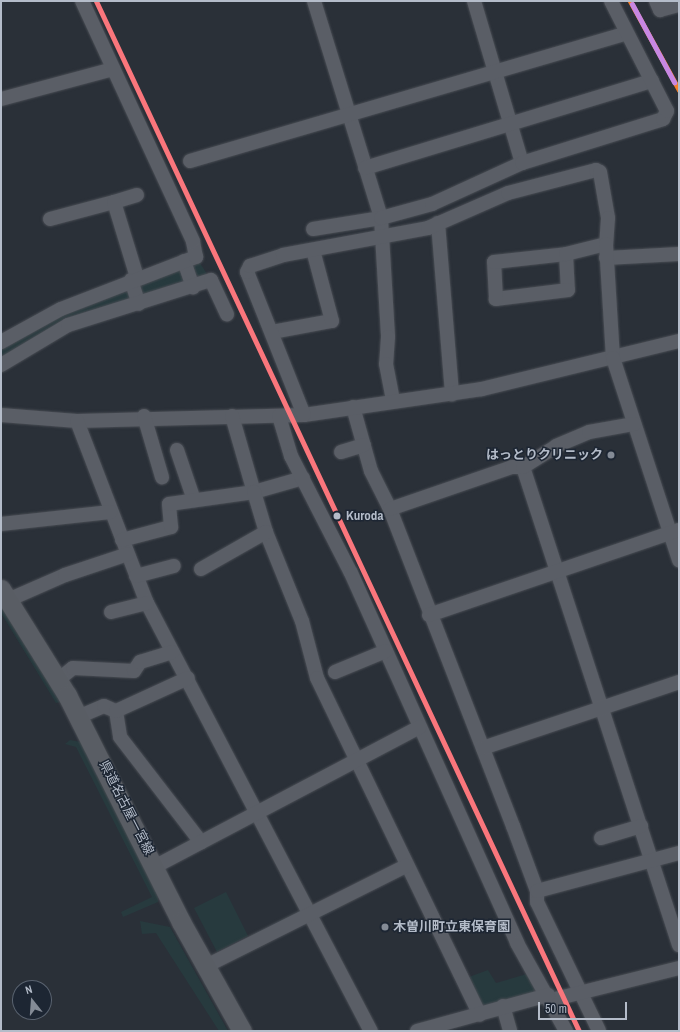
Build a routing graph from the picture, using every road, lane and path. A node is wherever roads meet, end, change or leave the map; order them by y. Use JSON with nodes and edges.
{"nodes":[{"id":1,"x":82,"y":1,"type":"edge"},
{"id":2,"x":314,"y":1,"type":"edge"},
{"id":3,"x":474,"y":1,"type":"edge"},
{"id":4,"x":611,"y":1,"type":"edge"},
{"id":5,"x":656,"y":1,"type":"edge"},
{"id":6,"x":679,"y":5,"type":"edge"},
{"id":7,"x":627,"y":33,"type":"junction"},
{"id":8,"x":113,"y":69,"type":"junction"},
{"id":9,"x":496,"y":71,"type":"junction"},
{"id":10,"x":652,"y":81,"type":"junction"},
{"id":11,"x":1,"y":99,"type":"edge"},
{"id":12,"x":349,"y":116,"type":"junction"},
{"id":13,"x":512,"y":124,"type":"junction"},
{"id":14,"x":190,"y":161,"type":"dead end"},
{"id":15,"x":522,"y":163,"type":"junction"},
{"id":16,"x":364,"y":168,"type":"junction"},
{"id":17,"x":137,"y":195,"type":"dead end"},
{"id":18,"x":114,"y":202,"type":"junction"},
{"id":19,"x":381,"y":218,"type":"junction"},
{"id":20,"x":50,"y":219,"type":"dead end"},
{"id":21,"x":438,"y":223,"type":"junction"},
{"id":22,"x":313,"y":229,"type":"dead end"},
{"id":23,"x":384,"y":238,"type":"junction"},
{"id":24,"x":313,"y":250,"type":"junction"},
{"id":25,"x":606,"y":250,"type":"junction"},
{"id":26,"x":566,"y":254,"type":"junction"},
{"id":27,"x":679,"y":254,"type":"edge"},
{"id":28,"x":184,"y":261,"type":"junction"},
{"id":29,"x":134,"y":278,"type":"junction"},
{"id":30,"x":193,"y":287,"type":"junction"},
{"id":31,"x":139,"y":304,"type":"junction"},
{"id":32,"x":61,"y":309,"type":"junction"},
{"id":33,"x":227,"y":314,"type":"dead end"},
{"id":34,"x":68,"y":325,"type":"junction"},
{"id":35,"x":272,"y":332,"type":"junction"},
{"id":36,"x":679,"y":341,"type":"edge"},
{"id":37,"x":1,"y":342,"type":"edge"},
{"id":38,"x":613,"y":358,"type":"junction"},
{"id":39,"x":1,"y":365,"type":"edge"},
{"id":40,"x":452,"y":394,"type":"junction"},
{"id":41,"x":393,"y":401,"type":"junction"},
{"id":42,"x":353,"y":407,"type":"junction"},
{"id":43,"x":1,"y":415,"type":"edge"},
{"id":44,"x":304,"y":415,"type":"junction"},
{"id":45,"x":144,"y":416,"type":"junction"},
{"id":46,"x":232,"y":416,"type":"junction"},
{"id":47,"x":279,"y":416,"type":"junction"},
{"id":48,"x":77,"y":421,"type":"junction"},
{"id":49,"x":634,"y":424,"type":"junction"},
{"id":50,"x":364,"y":445,"type":"junction"},
{"id":51,"x":177,"y":450,"type":"dead end"},
{"id":52,"x":342,"y":452,"type":"dead end"},
{"id":53,"x":523,"y":467,"type":"junction"},
{"id":54,"x":162,"y":477,"type":"dead end"},
{"id":55,"x":303,"y":478,"type":"junction"},
{"id":56,"x":254,"y":492,"type":"junction"},
{"id":57,"x":194,"y":500,"type":"junction"},
{"id":58,"x":390,"y":509,"type":"junction"},
{"id":59,"x":110,"y":512,"type":"junction"},
{"id":60,"x":1,"y":524,"type":"edge"},
{"id":61,"x":266,"y":532,"type":"junction"},
{"id":62,"x":674,"y":532,"type":"edge"},
{"id":63,"x":122,"y":540,"type":"junction"},
{"id":64,"x":128,"y":554,"type":"junction"},
{"id":65,"x":679,"y":560,"type":"edge"},
{"id":66,"x":174,"y":566,"type":"dead end"},
{"id":67,"x":201,"y":568,"type":"dead end"},
{"id":68,"x":558,"y":573,"type":"junction"},
{"id":69,"x":136,"y":576,"type":"junction"},
{"id":70,"x":5,"y":595,"type":"edge"},
{"id":71,"x":147,"y":603,"type":"junction"},
{"id":72,"x":112,"y":612,"type":"dead end"},
{"id":73,"x":429,"y":616,"type":"junction"},
{"id":74,"x":386,"y":651,"type":"junction"},
{"id":75,"x":173,"y":652,"type":"junction"},
{"id":76,"x":335,"y":672,"type":"dead end"},
{"id":77,"x":188,"y":678,"type":"junction"},
{"id":78,"x":58,"y":680,"type":"junction"},
{"id":79,"x":679,"y":682,"type":"edge"},
{"id":80,"x":602,"y":708,"type":"junction"},
{"id":81,"x":116,"y":711,"type":"junction"},
{"id":82,"x":78,"y":716,"type":"junction"},
{"id":83,"x":420,"y":726,"type":"junction"},
{"id":84,"x":483,"y":748,"type":"junction"},
{"id":85,"x":355,"y":759,"type":"junction"},
{"id":86,"x":257,"y":810,"type":"junction"},
{"id":87,"x":641,"y":826,"type":"junction"},
{"id":88,"x":601,"y":838,"type":"dead end"},
{"id":89,"x":201,"y":842,"type":"junction"},
{"id":90,"x":679,"y":853,"type":"edge"},
{"id":91,"x":652,"y":860,"type":"junction"},
{"id":92,"x":156,"y":866,"type":"junction"},
{"id":93,"x":406,"y":866,"type":"junction"},
{"id":94,"x":537,"y":891,"type":"junction"},
{"id":95,"x":310,"y":915,"type":"junction"},
{"id":96,"x":679,"y":945,"type":"edge"},
{"id":97,"x":206,"y":966,"type":"junction"},
{"id":98,"x":679,"y":968,"type":"edge"},
{"id":99,"x":580,"y":991,"type":"junction"},
{"id":100,"x":550,"y":998,"type":"junction"},
{"id":101,"x":503,"y":1006,"type":"junction"},
{"id":102,"x":480,"y":1015,"type":"junction"},
{"id":103,"x":421,"y":1030,"type":"edge"},
{"id":104,"x":242,"y":1031,"type":"edge"},
{"id":105,"x":371,"y":1031,"type":"edge"},
{"id":106,"x":510,"y":1031,"type":"edge"},
{"id":107,"x":566,"y":1031,"type":"edge"},
{"id":108,"x":599,"y":1031,"type":"edge"}],
"edges":[{"from":1,"to":8,"type":"street"},
{"from":2,"to":12,"type":"street"},
{"from":3,"to":9,"type":"street"},
{"from":4,"to":7,"type":"street"},
{"from":5,"to":6,"type":"street"},
{"from":7,"to":9,"type":"street"},
{"from":7,"to":10,"type":"street"},
{"from":8,"to":11,"type":"street"},
{"from":8,"to":28,"type":"street"},
{"from":9,"to":12,"type":"street"},
{"from":9,"to":13,"type":"street"},
{"from":10,"to":13,"type":"street"},
{"from":10,"to":15,"type":"street"},
{"from":12,"to":14,"type":"street"},
{"from":12,"to":16,"type":"street"},
{"from":13,"to":15,"type":"street"},
{"from":13,"to":16,"type":"street"},
{"from":15,"to":19,"type":"street"},
{"from":16,"to":19,"type":"street"},
{"from":17,"to":18,"type":"street"},
{"from":18,"to":20,"type":"street"},
{"from":18,"to":29,"type":"street"},
{"from":19,"to":22,"type":"street"},
{"from":19,"to":23,"type":"street"},
{"from":21,"to":23,"type":"street"},
{"from":21,"to":25,"type":"street"},
{"from":21,"to":40,"type":"street"},
{"from":23,"to":24,"type":"street"},
{"from":23,"to":41,"type":"street"},
{"from":24,"to":35,"type":"street"},
{"from":24,"to":35,"type":"street"},
{"from":25,"to":26,"type":"street"},
{"from":25,"to":27,"type":"street"},
{"from":25,"to":38,"type":"street"},
{"from":26,"to":26,"type":"street"},
{"from":28,"to":29,"type":"street"},
{"from":28,"to":30,"type":"street"},
{"from":29,"to":31,"type":"street"},
{"from":29,"to":32,"type":"street"},
{"from":30,"to":31,"type":"street"},
{"from":30,"to":33,"type":"street"},
{"from":31,"to":34,"type":"street"},
{"from":32,"to":34,"type":"street"},
{"from":32,"to":37,"type":"street"},
{"from":34,"to":39,"type":"street"},
{"from":35,"to":44,"type":"street"},
{"from":36,"to":38,"type":"street"},
{"from":38,"to":40,"type":"street"},
{"from":38,"to":49,"type":"street"},
{"from":40,"to":41,"type":"street"},
{"from":41,"to":42,"type":"street"},
{"from":42,"to":44,"type":"street"},
{"from":42,"to":50,"type":"street"},
{"from":43,"to":48,"type":"street"},
{"from":44,"to":47,"type":"street"},
{"from":45,"to":46,"type":"street"},
{"from":45,"to":48,"type":"street"},
{"from":45,"to":54,"type":"street"},
{"from":46,"to":47,"type":"street"},
{"from":46,"to":56,"type":"street"},
{"from":47,"to":55,"type":"street"},
{"from":48,"to":59,"type":"street"},
{"from":49,"to":53,"type":"street"},
{"from":49,"to":62,"type":"street"},
{"from":50,"to":52,"type":"street"},
{"from":50,"to":58,"type":"street"},
{"from":51,"to":57,"type":"street"},
{"from":53,"to":58,"type":"street"},
{"from":53,"to":68,"type":"street"},
{"from":55,"to":56,"type":"street"},
{"from":55,"to":74,"type":"street"},
{"from":56,"to":57,"type":"street"},
{"from":56,"to":61,"type":"street"},
{"from":57,"to":63,"type":"street"},
{"from":58,"to":73,"type":"street"},
{"from":59,"to":60,"type":"street"},
{"from":59,"to":63,"type":"street"},
{"from":61,"to":67,"type":"street"},
{"from":61,"to":85,"type":"street"},
{"from":62,"to":65,"type":"street"},
{"from":62,"to":68,"type":"street"},
{"from":63,"to":64,"type":"street"},
{"from":64,"to":69,"type":"street"},
{"from":64,"to":70,"type":"street"},
{"from":66,"to":69,"type":"street"},
{"from":68,"to":73,"type":"street"},
{"from":68,"to":80,"type":"street"},
{"from":69,"to":71,"type":"street"},
{"from":70,"to":78,"type":"main road","name":"県道名古屋一宮線"},
{"from":71,"to":72,"type":"street"},
{"from":71,"to":75,"type":"street"},
{"from":73,"to":84,"type":"street"},
{"from":74,"to":76,"type":"street"},
{"from":74,"to":83,"type":"street"},
{"from":75,"to":77,"type":"street"},
{"from":75,"to":78,"type":"street"},
{"from":77,"to":81,"type":"street"},
{"from":77,"to":86,"type":"street"},
{"from":78,"to":82,"type":"main road","name":"県道名古屋一宮線"},
{"from":79,"to":80,"type":"street"},
{"from":80,"to":84,"type":"street"},
{"from":80,"to":87,"type":"street"},
{"from":81,"to":82,"type":"street"},
{"from":81,"to":89,"type":"street"},
{"from":82,"to":92,"type":"main road","name":"県道名古屋一宮線"},
{"from":83,"to":85,"type":"street"},
{"from":83,"to":100,"type":"street"},
{"from":84,"to":94,"type":"street"},
{"from":85,"to":86,"type":"street"},
{"from":85,"to":93,"type":"street"},
{"from":86,"to":89,"type":"street"},
{"from":86,"to":95,"type":"street"},
{"from":87,"to":88,"type":"street"},
{"from":87,"to":91,"type":"street"},
{"from":89,"to":92,"type":"street"},
{"from":90,"to":91,"type":"street"},
{"from":91,"to":94,"type":"street"},
{"from":91,"to":96,"type":"street"},
{"from":92,"to":97,"type":"main road","name":"県道名古屋一宮線"},
{"from":93,"to":95,"type":"street"},
{"from":93,"to":102,"type":"street"},
{"from":94,"to":99,"type":"street"},
{"from":95,"to":97,"type":"street"},
{"from":95,"to":105,"type":"street"},
{"from":97,"to":104,"type":"main road","name":"県道名古屋一宮線"},
{"from":98,"to":99,"type":"street"},
{"from":99,"to":100,"type":"street"},
{"from":99,"to":108,"type":"street"},
{"from":100,"to":101,"type":"street"},
{"from":100,"to":107,"type":"street"},
{"from":101,"to":102,"type":"street"},
{"from":101,"to":106,"type":"street"},
{"from":102,"to":103,"type":"street"}]}
